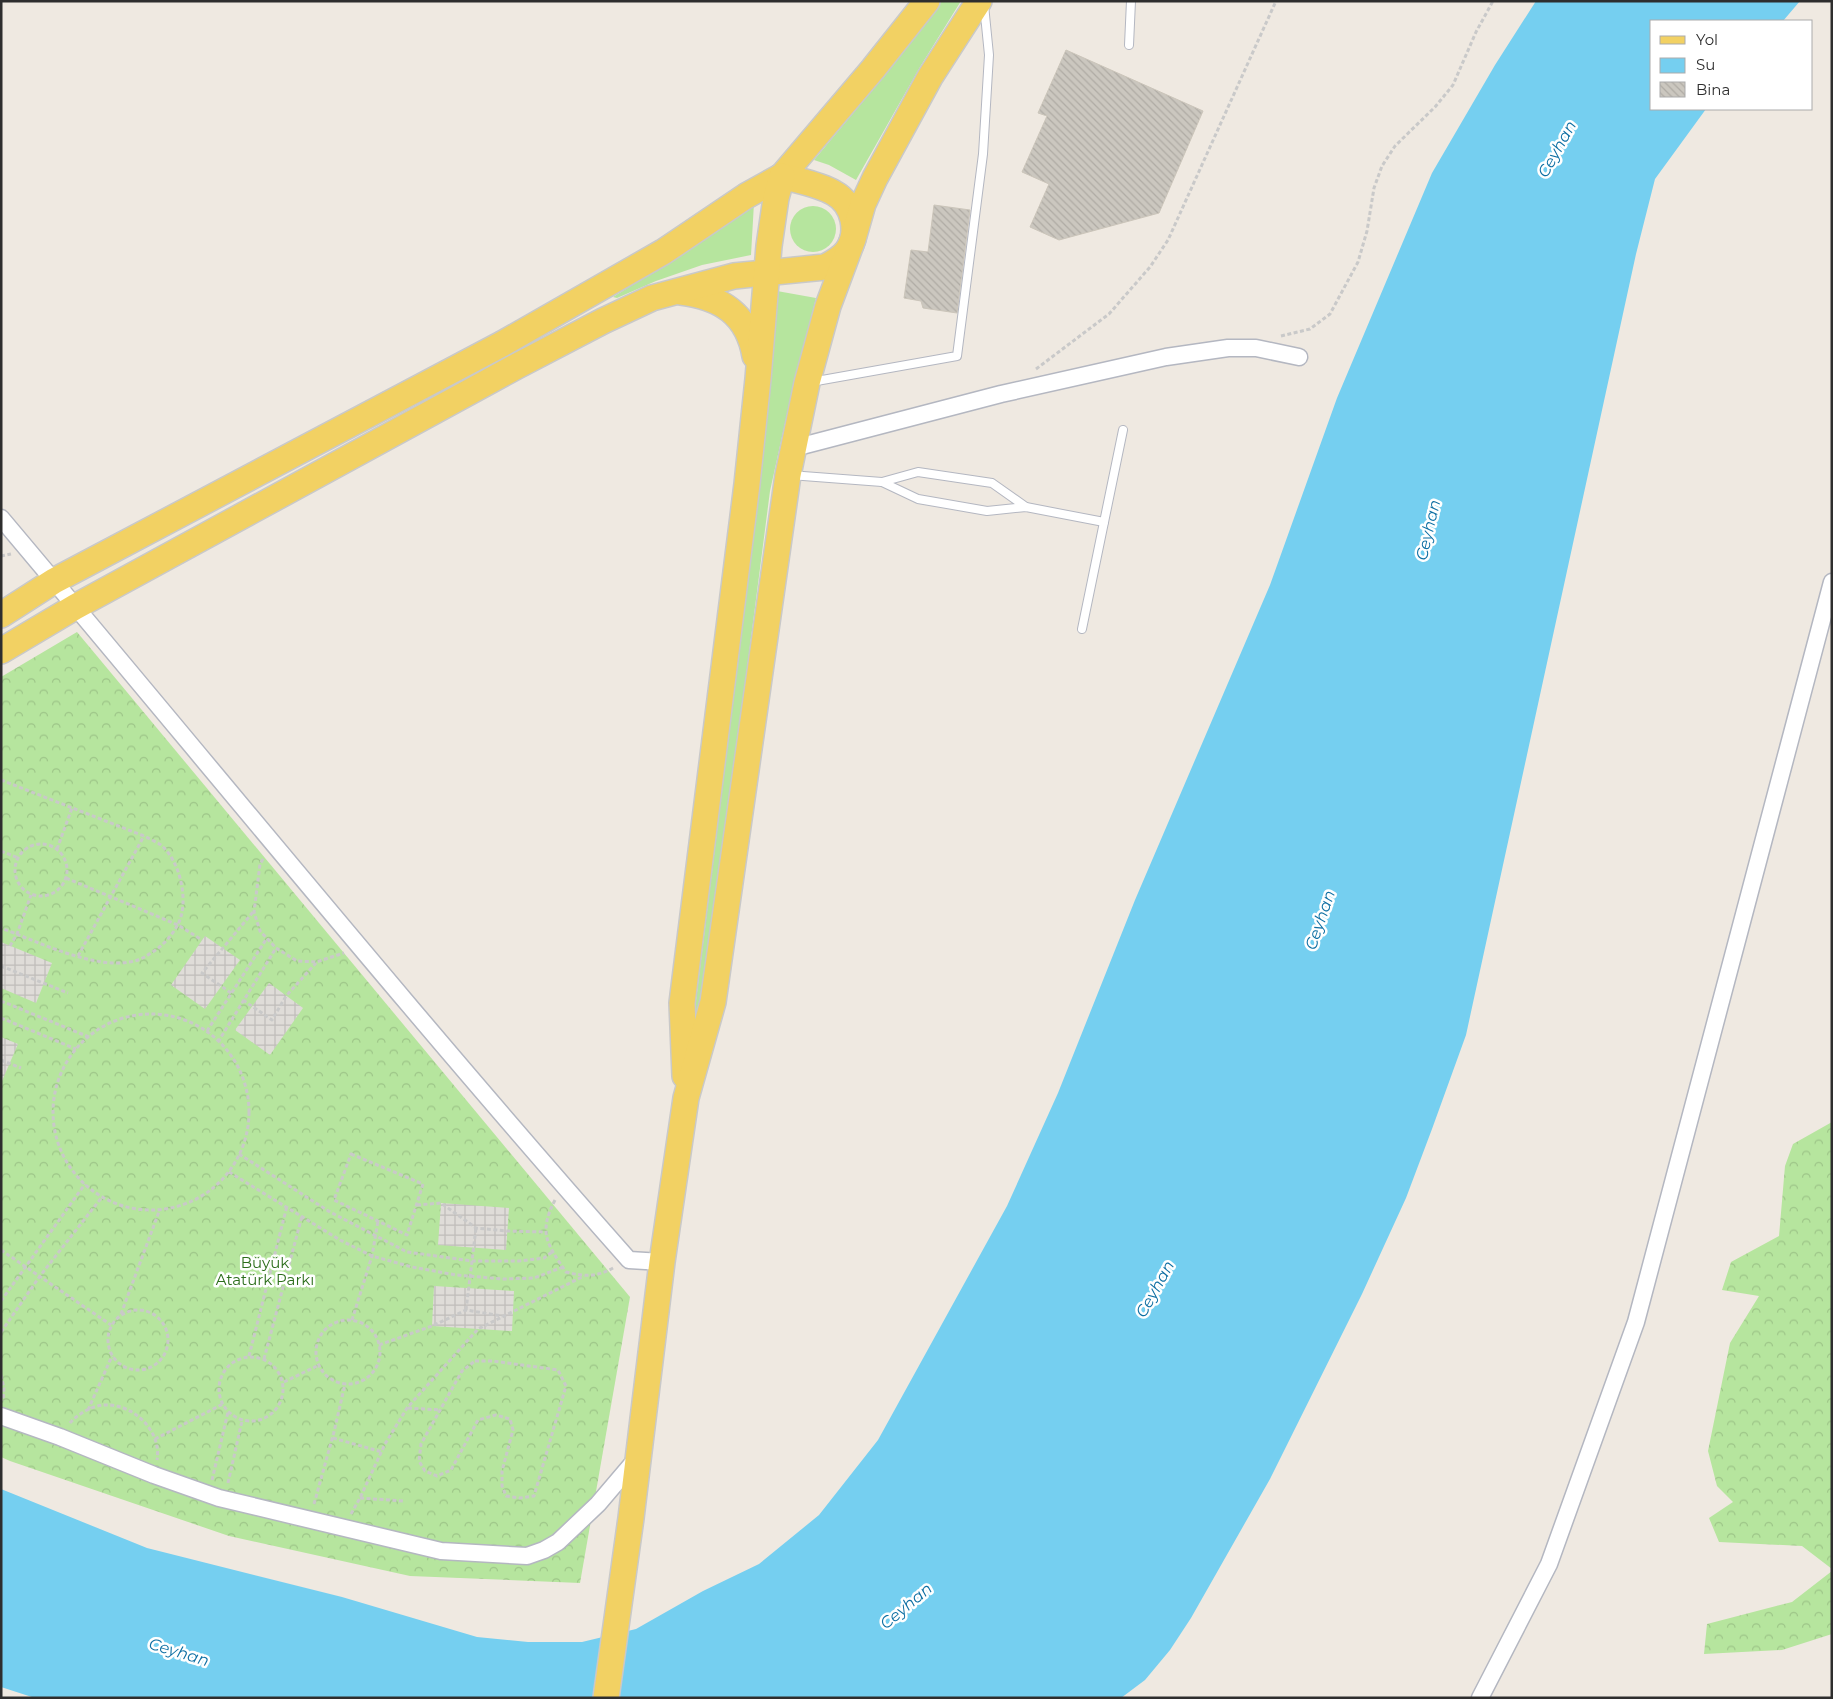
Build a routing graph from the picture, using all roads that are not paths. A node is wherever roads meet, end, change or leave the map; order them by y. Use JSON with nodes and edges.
{"nodes":[{"id":1,"x":927,"y":1,"type":"edge"},
{"id":2,"x":978,"y":1,"type":"edge"},
{"id":3,"x":984,"y":1,"type":"edge"},
{"id":4,"x":1131,"y":1,"type":"edge"},
{"id":5,"x":1129,"y":45,"type":"dead end"},
{"id":6,"x":782,"y":176,"type":"junction"},
{"id":7,"x":853,"y":239,"type":"junction"},
{"id":8,"x":766,"y":272,"type":"junction"},
{"id":9,"x":674,"y":291,"type":"junction"},
{"id":10,"x":1298,"y":357,"type":"dead end"},
{"id":11,"x":758,"y":379,"type":"junction"},
{"id":12,"x":807,"y":383,"type":"junction"},
{"id":13,"x":1123,"y":430,"type":"dead end"},
{"id":14,"x":794,"y":448,"type":"junction"},
{"id":15,"x":788,"y":475,"type":"junction"},
{"id":16,"x":882,"y":482,"type":"junction"},
{"id":17,"x":1026,"y":507,"type":"junction"},
{"id":18,"x":1,"y":518,"type":"edge"},
{"id":19,"x":1104,"y":522,"type":"junction"},
{"id":20,"x":54,"y":581,"type":"junction"},
{"id":21,"x":1832,"y":582,"type":"edge"},
{"id":22,"x":75,"y":607,"type":"junction"},
{"id":23,"x":1,"y":615,"type":"edge"},
{"id":24,"x":1082,"y":629,"type":"dead end"},
{"id":25,"x":1,"y":651,"type":"edge"},
{"id":26,"x":686,"y":1098,"type":"junction"},
{"id":27,"x":662,"y":1262,"type":"junction"},
{"id":28,"x":1,"y":1416,"type":"edge"},
{"id":29,"x":638,"y":1457,"type":"junction"},
{"id":30,"x":606,"y":1698,"type":"edge"},
{"id":31,"x":1480,"y":1698,"type":"edge"}],
"edges":[{"from":1,"to":6,"type":"main road"},
{"from":2,"to":7,"type":"main road"},
{"from":3,"to":12,"type":"lane"},
{"from":4,"to":5,"type":"lane"},
{"from":6,"to":7,"type":"main road"},
{"from":6,"to":8,"type":"main road"},
{"from":6,"to":20,"type":"main road"},
{"from":7,"to":8,"type":"main road"},
{"from":7,"to":12,"type":"main road"},
{"from":8,"to":9,"type":"main road"},
{"from":8,"to":11,"type":"main road"},
{"from":9,"to":11,"type":"main road"},
{"from":9,"to":22,"type":"main road"},
{"from":10,"to":14,"type":"street"},
{"from":11,"to":26,"type":"main road"},
{"from":12,"to":14,"type":"main road"},
{"from":13,"to":19,"type":"lane"},
{"from":14,"to":15,"type":"main road"},
{"from":15,"to":16,"type":"lane"},
{"from":15,"to":26,"type":"main road"},
{"from":16,"to":17,"type":"lane"},
{"from":16,"to":17,"type":"lane"},
{"from":17,"to":19,"type":"lane"},
{"from":18,"to":20,"type":"street"},
{"from":19,"to":24,"type":"lane"},
{"from":20,"to":22,"type":"street"},
{"from":20,"to":23,"type":"main road"},
{"from":21,"to":31,"type":"street"},
{"from":22,"to":25,"type":"main road"},
{"from":22,"to":27,"type":"street"},
{"from":26,"to":27,"type":"main road"},
{"from":27,"to":29,"type":"main road"},
{"from":28,"to":29,"type":"street"},
{"from":29,"to":30,"type":"main road"}]}
